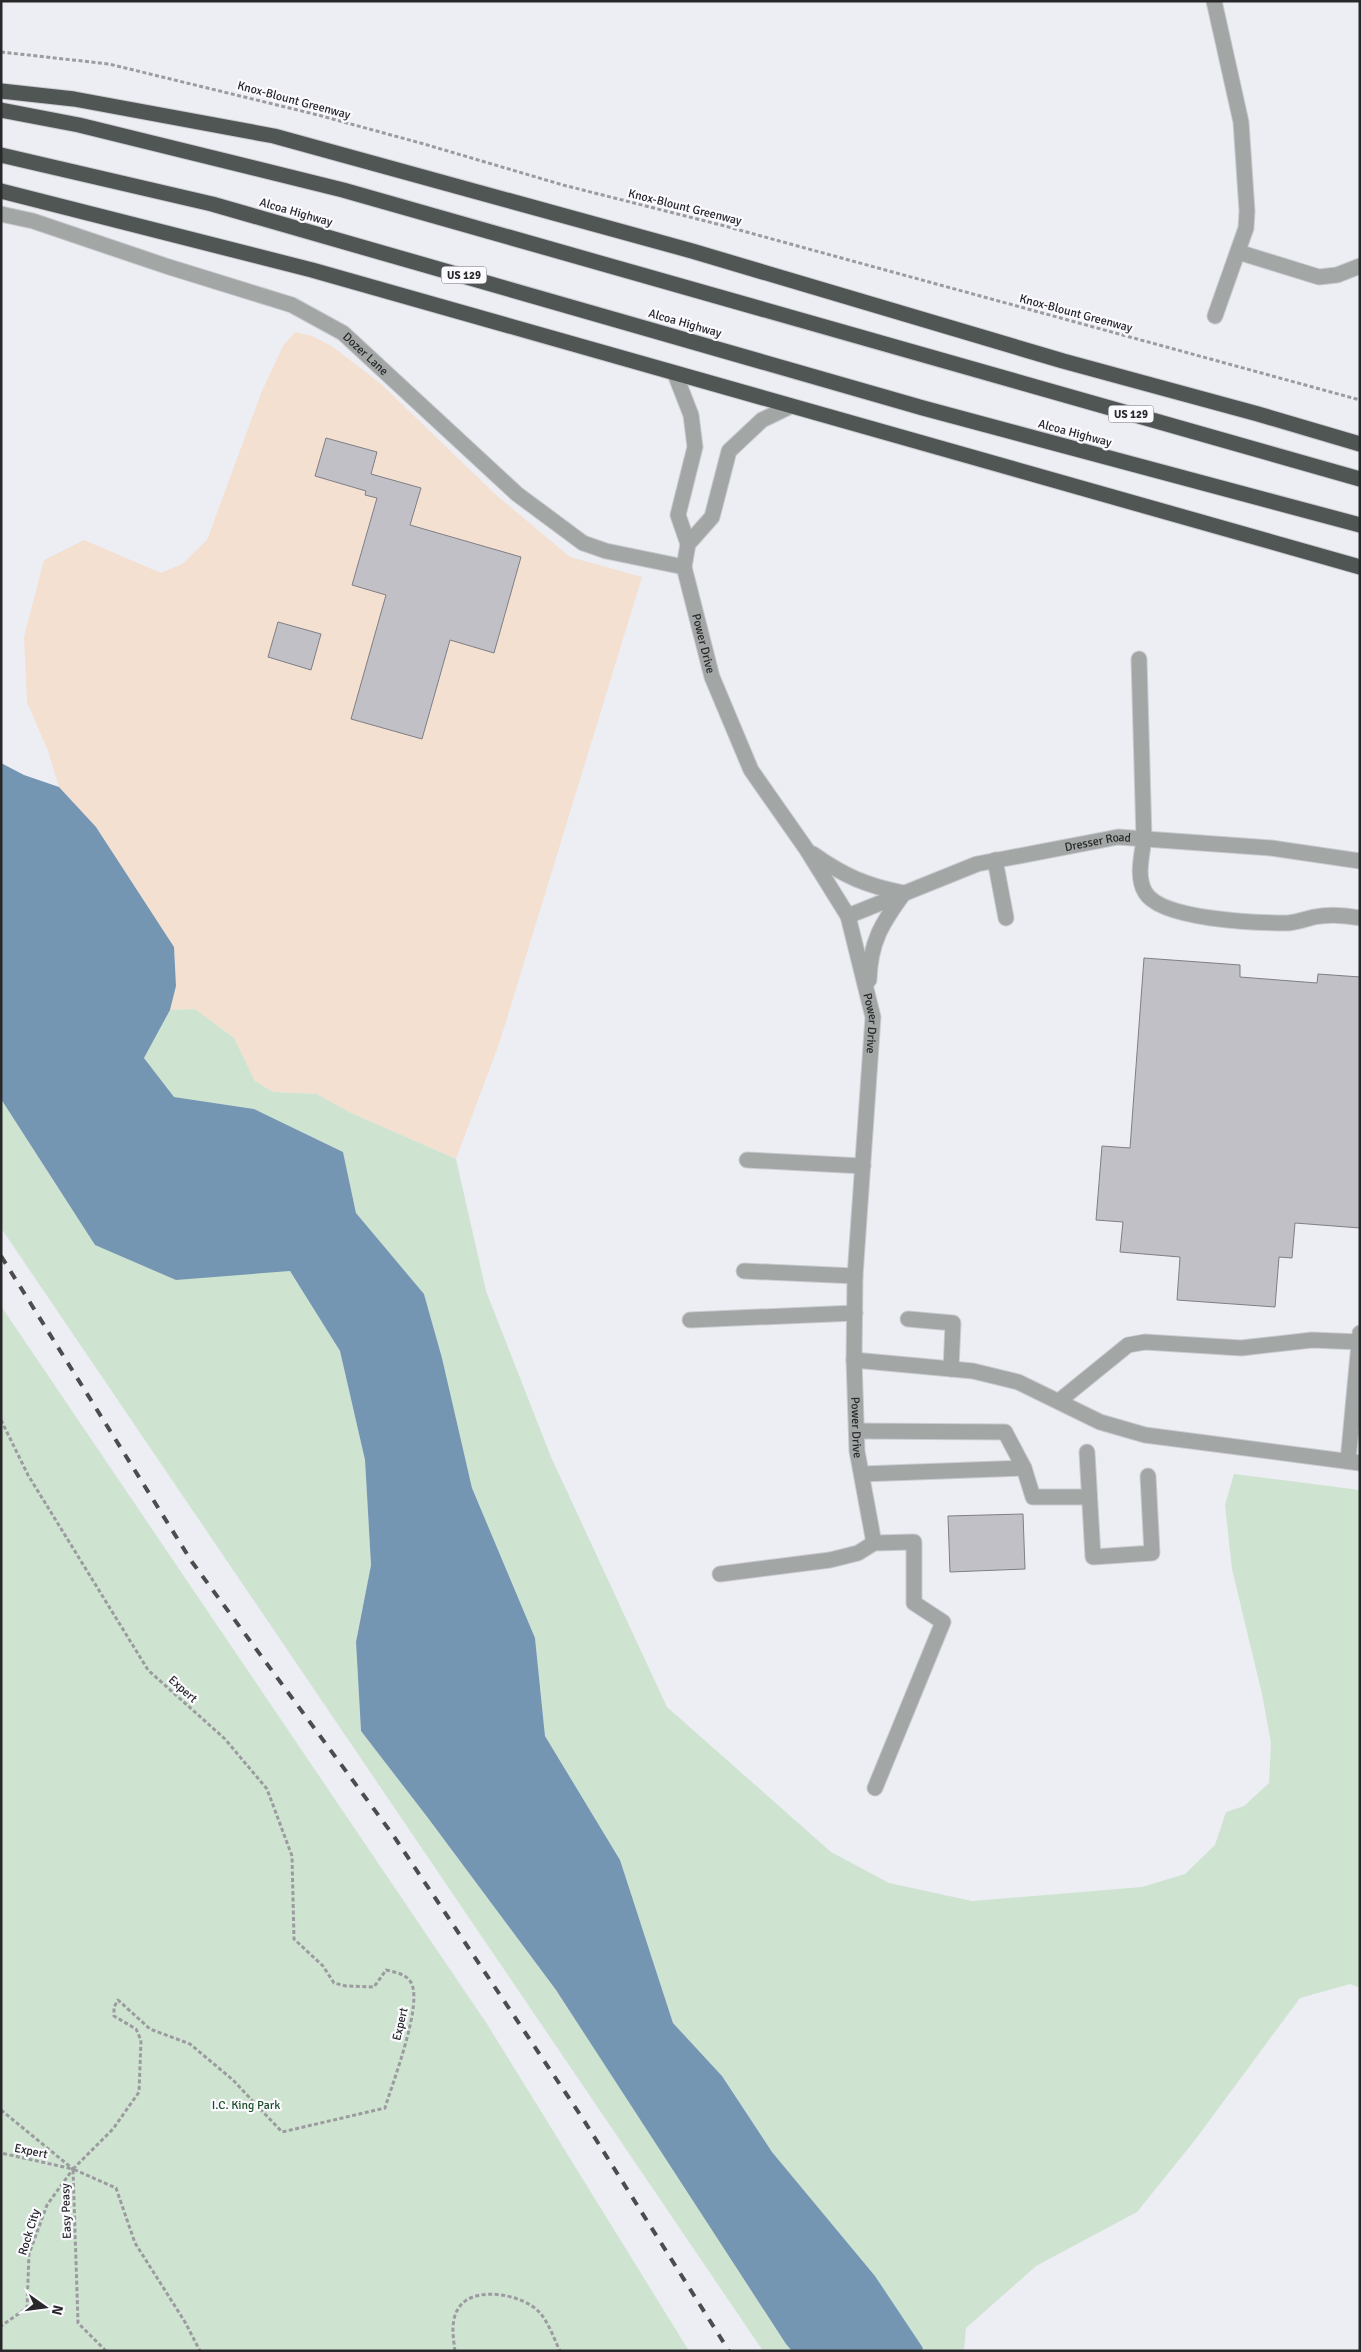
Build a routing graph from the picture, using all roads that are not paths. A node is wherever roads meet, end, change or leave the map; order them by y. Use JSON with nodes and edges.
{"nodes":[{"id":1,"x":1214,"y":1,"type":"edge"},
{"id":2,"x":1,"y":91,"type":"edge"},
{"id":3,"x":1,"y":110,"type":"edge"},
{"id":4,"x":1,"y":155,"type":"edge"},
{"id":5,"x":1,"y":191,"type":"edge"},
{"id":6,"x":1,"y":214,"type":"edge"},
{"id":7,"x":1238,"y":252,"type":"junction"},
{"id":8,"x":1360,"y":266,"type":"edge"},
{"id":9,"x":1215,"y":316,"type":"dead end"},
{"id":10,"x":675,"y":374,"type":"junction"},
{"id":11,"x":791,"y":406,"type":"junction"},
{"id":12,"x":1360,"y":444,"type":"edge"},
{"id":13,"x":1360,"y":479,"type":"edge"},
{"id":14,"x":1360,"y":525,"type":"edge"},
{"id":15,"x":688,"y":544,"type":"junction"},
{"id":16,"x":684,"y":567,"type":"junction"},
{"id":17,"x":1360,"y":567,"type":"edge"},
{"id":18,"x":1139,"y":659,"type":"dead end"},
{"id":19,"x":1144,"y":839,"type":"junction"},
{"id":20,"x":808,"y":850,"type":"junction"},
{"id":21,"x":995,"y":860,"type":"junction"},
{"id":22,"x":1360,"y":861,"type":"edge"},
{"id":23,"x":904,"y":893,"type":"junction"},
{"id":24,"x":848,"y":916,"type":"junction"},
{"id":25,"x":1006,"y":918,"type":"dead end"},
{"id":26,"x":1360,"y":918,"type":"edge"},
{"id":27,"x":868,"y":999,"type":"junction"},
{"id":28,"x":747,"y":1160,"type":"dead end"},
{"id":29,"x":863,"y":1166,"type":"junction"},
{"id":30,"x":744,"y":1271,"type":"dead end"},
{"id":31,"x":855,"y":1276,"type":"junction"},
{"id":32,"x":855,"y":1313,"type":"junction"},
{"id":33,"x":690,"y":1320,"type":"dead end"},
{"id":34,"x":908,"y":1320,"type":"dead end"},
{"id":35,"x":1359,"y":1339,"type":"edge"},
{"id":36,"x":854,"y":1360,"type":"junction"},
{"id":37,"x":951,"y":1369,"type":"junction"},
{"id":38,"x":1058,"y":1401,"type":"junction"},
{"id":39,"x":856,"y":1432,"type":"junction"},
{"id":40,"x":1087,"y":1452,"type":"dead end"},
{"id":41,"x":1354,"y":1462,"type":"edge"},
{"id":42,"x":1024,"y":1468,"type":"junction"},
{"id":43,"x":862,"y":1474,"type":"junction"},
{"id":44,"x":1148,"y":1476,"type":"dead end"},
{"id":45,"x":1090,"y":1497,"type":"junction"},
{"id":46,"x":874,"y":1543,"type":"junction"},
{"id":47,"x":720,"y":1574,"type":"dead end"},
{"id":48,"x":875,"y":1788,"type":"dead end"}],
"edges":[{"from":1,"to":7,"type":"street"},
{"from":2,"to":12,"type":"highway"},
{"from":3,"to":13,"type":"highway","number":"US 129"},
{"from":4,"to":14,"type":"highway","name":"Alcoa Highway","number":"US 129"},
{"from":5,"to":10,"type":"highway"},
{"from":6,"to":16,"type":"street","name":"Dozer Lane"},
{"from":7,"to":8,"type":"street"},
{"from":7,"to":9,"type":"street"},
{"from":10,"to":11,"type":"highway"},
{"from":10,"to":15,"type":"street","name":"Power Drive"},
{"from":11,"to":15,"type":"street"},
{"from":11,"to":17,"type":"highway"},
{"from":15,"to":16,"type":"street","name":"Power Drive"},
{"from":16,"to":20,"type":"street","name":"Power Drive"},
{"from":18,"to":19,"type":"street"},
{"from":19,"to":21,"type":"street","name":"Dresser Road"},
{"from":19,"to":22,"type":"street","name":"Dresser Road"},
{"from":19,"to":26,"type":"street"},
{"from":20,"to":23,"type":"street"},
{"from":20,"to":24,"type":"street","name":"Power Drive"},
{"from":21,"to":23,"type":"street","name":"Dresser Road"},
{"from":21,"to":25,"type":"street"},
{"from":23,"to":24,"type":"street","name":"Dresser Road"},
{"from":23,"to":27,"type":"street"},
{"from":24,"to":27,"type":"street","name":"Power Drive"},
{"from":27,"to":29,"type":"street","name":"Power Drive"},
{"from":28,"to":29,"type":"street"},
{"from":29,"to":31,"type":"street","name":"Power Drive"},
{"from":30,"to":31,"type":"street"},
{"from":31,"to":32,"type":"street","name":"Power Drive"},
{"from":32,"to":33,"type":"street"},
{"from":32,"to":36,"type":"street","name":"Power Drive"},
{"from":34,"to":37,"type":"street"},
{"from":35,"to":38,"type":"street"},
{"from":35,"to":41,"type":"street"},
{"from":36,"to":37,"type":"street"},
{"from":36,"to":39,"type":"street","name":"Power Drive"},
{"from":37,"to":38,"type":"street"},
{"from":38,"to":41,"type":"street"},
{"from":39,"to":42,"type":"street"},
{"from":39,"to":43,"type":"street","name":"Power Drive"},
{"from":40,"to":45,"type":"street"},
{"from":42,"to":43,"type":"street"},
{"from":42,"to":45,"type":"street"},
{"from":43,"to":46,"type":"street","name":"Power Drive"},
{"from":44,"to":45,"type":"street"},
{"from":46,"to":47,"type":"street"},
{"from":46,"to":48,"type":"street"}]}
